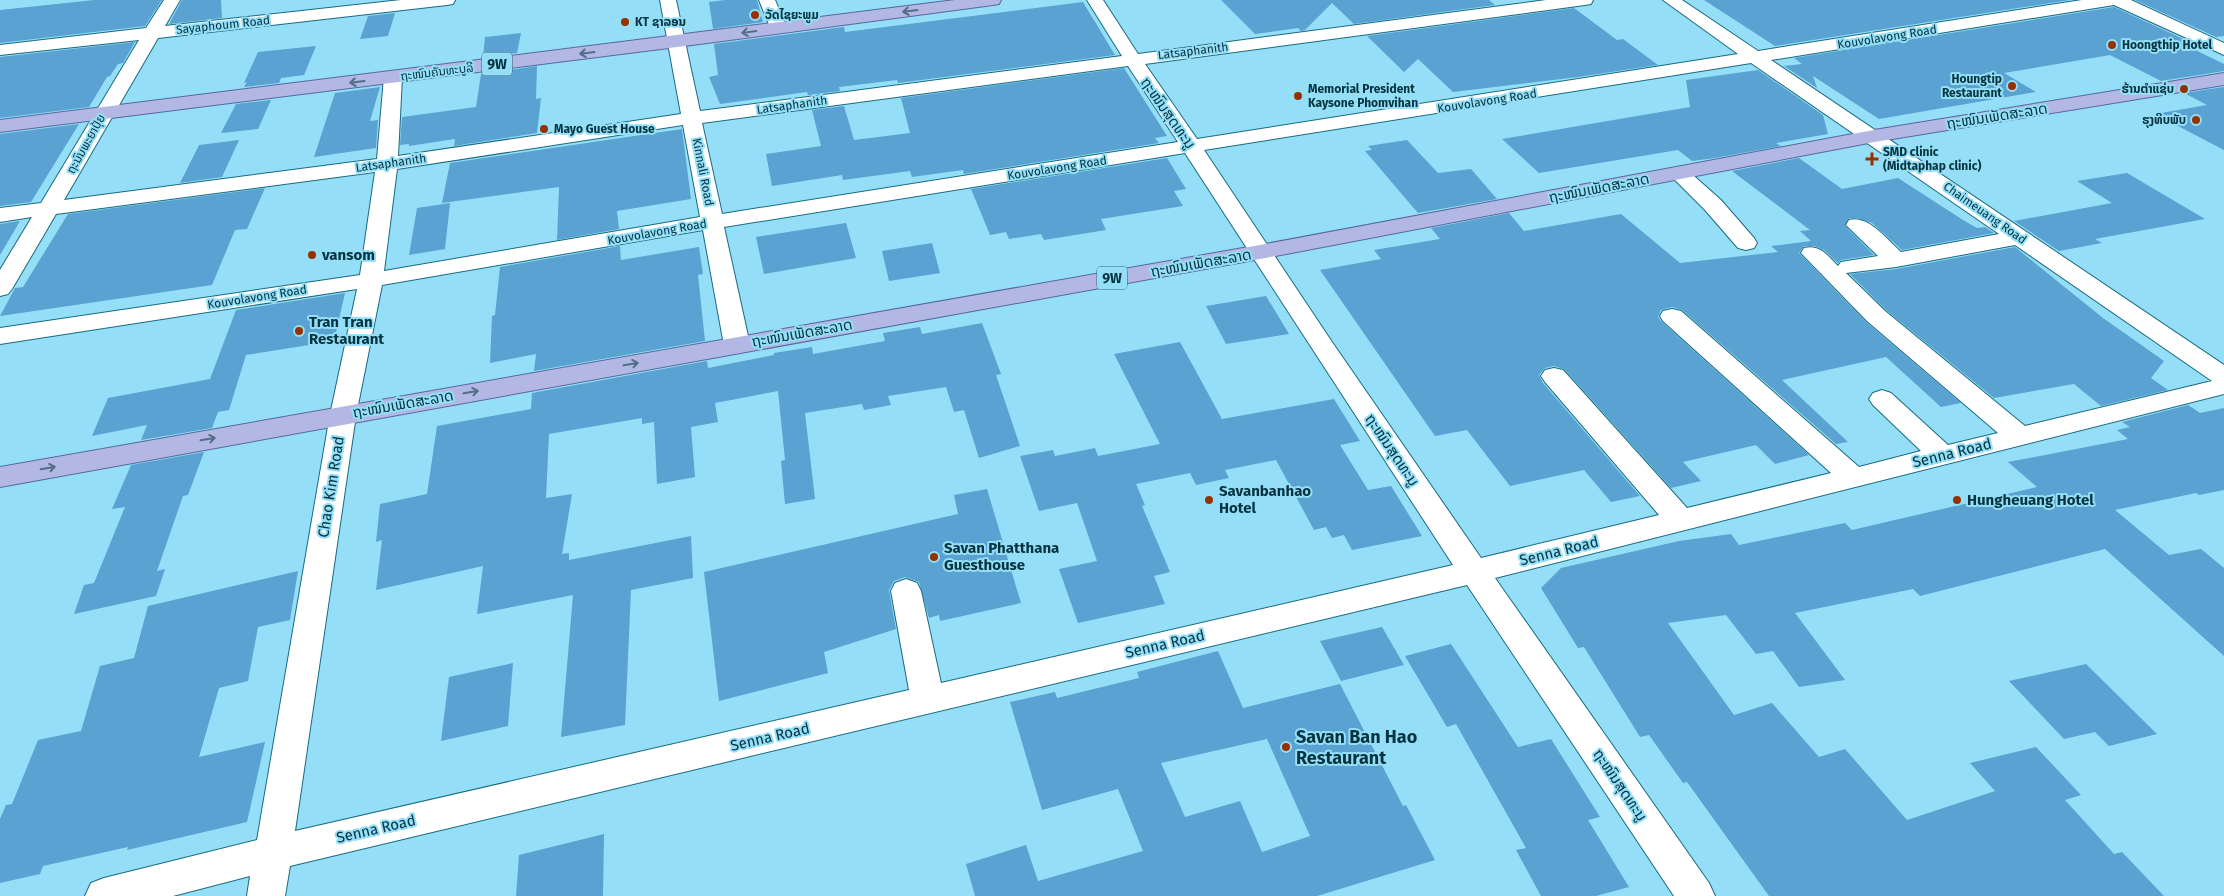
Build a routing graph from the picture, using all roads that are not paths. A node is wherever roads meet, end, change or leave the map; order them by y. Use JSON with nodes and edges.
{"nodes":[{"id":1,"x":172,"y":0,"type":"edge"},
{"id":2,"x":447,"y":0,"type":"edge"},
{"id":3,"x":668,"y":0,"type":"edge"},
{"id":4,"x":767,"y":0,"type":"edge"},
{"id":5,"x":993,"y":0,"type":"edge"},
{"id":6,"x":1095,"y":0,"type":"edge"},
{"id":7,"x":1584,"y":0,"type":"edge"},
{"id":8,"x":1672,"y":0,"type":"edge"},
{"id":9,"x":2115,"y":0,"type":"edge"},
{"id":10,"x":2063,"y":4,"type":"edge"},
{"id":11,"x":778,"y":28,"type":"junction"},
{"id":12,"x":151,"y":33,"type":"junction"},
{"id":13,"x":677,"y":42,"type":"junction"},
{"id":14,"x":0,"y":50,"type":"edge"},
{"id":15,"x":2224,"y":50,"type":"edge"},
{"id":16,"x":1758,"y":58,"type":"junction"},
{"id":17,"x":1131,"y":59,"type":"junction"},
{"id":18,"x":393,"y":77,"type":"junction"},
{"id":19,"x":2224,"y":79,"type":"edge"},
{"id":20,"x":103,"y":113,"type":"junction"},
{"id":21,"x":692,"y":118,"type":"junction"},
{"id":22,"x":0,"y":126,"type":"edge"},
{"id":23,"x":1874,"y":136,"type":"junction"},
{"id":24,"x":1192,"y":147,"type":"junction"},
{"id":25,"x":387,"y":164,"type":"junction"},
{"id":26,"x":1679,"y":173,"type":"junction"},
{"id":27,"x":50,"y":209,"type":"junction"},
{"id":28,"x":0,"y":215,"type":"edge"},
{"id":29,"x":713,"y":222,"type":"junction"},
{"id":30,"x":1857,"y":225,"type":"dead end"},
{"id":31,"x":2020,"y":237,"type":"junction"},
{"id":32,"x":1746,"y":243,"type":"dead end"},
{"id":33,"x":1260,"y":252,"type":"junction"},
{"id":34,"x":1812,"y":252,"type":"dead end"},
{"id":35,"x":1896,"y":260,"type":"junction"},
{"id":36,"x":1849,"y":266,"type":"dead end"},
{"id":37,"x":371,"y":280,"type":"junction"},
{"id":38,"x":0,"y":288,"type":"edge"},
{"id":39,"x":1672,"y":316,"type":"dead end"},
{"id":40,"x":0,"y":336,"type":"edge"},
{"id":41,"x":738,"y":345,"type":"junction"},
{"id":42,"x":1554,"y":376,"type":"dead end"},
{"id":43,"x":2224,"y":377,"type":"edge"},
{"id":44,"x":2224,"y":386,"type":"edge"},
{"id":45,"x":1882,"y":399,"type":"dead end"},
{"id":46,"x":343,"y":415,"type":"junction"},
{"id":47,"x":2019,"y":436,"type":"junction"},
{"id":48,"x":1942,"y":455,"type":"junction"},
{"id":49,"x":0,"y":477,"type":"edge"},
{"id":50,"x":1854,"y":477,"type":"junction"},
{"id":51,"x":1680,"y":520,"type":"junction"},
{"id":52,"x":1473,"y":572,"type":"junction"},
{"id":53,"x":906,"y":591,"type":"dead end"},
{"id":54,"x":928,"y":700,"type":"junction"},
{"id":55,"x":272,"y":853,"type":"junction"},
{"id":56,"x":104,"y":896,"type":"edge"},
{"id":57,"x":266,"y":896,"type":"edge"},
{"id":58,"x":1696,"y":896,"type":"edge"}],
"edges":[{"from":1,"to":12,"type":"street","name":"ຖະນົນພະຍາປຸ້ຍ"},
{"from":2,"to":12,"type":"street","name":"Sayaphoum Road"},
{"from":3,"to":13,"type":"street","name":"Kinnali Road"},
{"from":4,"to":11,"type":"street"},
{"from":5,"to":11,"type":"main road","name":"ຖະໜົນຄັນທະບູລີ","number":"9W","one_way":true},
{"from":6,"to":17,"type":"street","name":"ຖະໜົນສຸດທະນູ"},
{"from":7,"to":17,"type":"street","name":"Latsaphanith"},
{"from":8,"to":16,"type":"street","name":"Chaimeuang Road"},
{"from":9,"to":10,"type":"street","name":"Kouvolavong Road"},
{"from":9,"to":15,"type":"street"},
{"from":10,"to":16,"type":"street","name":"Kouvolavong Road"},
{"from":11,"to":13,"type":"main road","name":"ຖະໜົນຄັນທະບູລີ","number":"9W","one_way":true},
{"from":12,"to":14,"type":"street","name":"Sayaphoum Road"},
{"from":12,"to":20,"type":"street","name":"ຖະນົນພະຍາປຸ້ຍ"},
{"from":13,"to":18,"type":"main road","name":"ຖະໜົນຄັນທະບູລີ","number":"9W","one_way":true},
{"from":13,"to":21,"type":"street","name":"Kinnali Road"},
{"from":16,"to":23,"type":"street","name":"Chaimeuang Road"},
{"from":16,"to":24,"type":"street","name":"Kouvolavong Road"},
{"from":17,"to":21,"type":"street","name":"Latsaphanith"},
{"from":17,"to":24,"type":"street","name":"ຖະໜົນສຸດທະນູ"},
{"from":18,"to":20,"type":"main road","name":"ຖະໜົນຄັນທະບູລີ","number":"9W","one_way":true},
{"from":18,"to":25,"type":"street","name":"Chao Kim Road"},
{"from":19,"to":23,"type":"main road","name":"ຖະໜົນເພັດສະລາດ","number":"9W"},
{"from":20,"to":22,"type":"main road","name":"ຖະໜົນຄັນທະບູລີ","number":"9W"},
{"from":20,"to":27,"type":"street","name":"ຖະນົນພະຍາປຸ້ຍ"},
{"from":21,"to":25,"type":"street","name":"Latsaphanith"},
{"from":21,"to":29,"type":"street","name":"Kinnali Road"},
{"from":23,"to":26,"type":"main road","name":"ຖະໜົນເພັດສະລາດ","number":"9W"},
{"from":23,"to":31,"type":"street","name":"Chaimeuang Road"},
{"from":24,"to":29,"type":"street","name":"Kouvolavong Road"},
{"from":24,"to":33,"type":"street","name":"ຖະໜົນສຸດທະນູ"},
{"from":25,"to":27,"type":"street","name":"Latsaphanith"},
{"from":25,"to":37,"type":"street","name":"Chao Kim Road"},
{"from":26,"to":32,"type":"street"},
{"from":26,"to":33,"type":"main road","name":"ຖະໜົນເພັດສະລາດ","number":"9W"},
{"from":27,"to":28,"type":"street","name":"Latsaphanith"},
{"from":27,"to":38,"type":"street","name":"ຖະນົນພະຍາປຸ້ຍ"},
{"from":29,"to":37,"type":"street","name":"Kouvolavong Road"},
{"from":29,"to":41,"type":"street","name":"Kinnali Road"},
{"from":30,"to":35,"type":"street"},
{"from":31,"to":35,"type":"street"},
{"from":31,"to":43,"type":"street","name":"Chaimeuang Road"},
{"from":33,"to":41,"type":"main road","name":"ຖະໜົນເພັດສະລາດ","number":"9W"},
{"from":33,"to":52,"type":"street","name":"ຖະໜົນສຸດທະນູ"},
{"from":34,"to":47,"type":"street"},
{"from":35,"to":36,"type":"street"},
{"from":37,"to":40,"type":"street","name":"Kouvolavong Road"},
{"from":37,"to":46,"type":"street","name":"Chao Kim Road"},
{"from":39,"to":50,"type":"street"},
{"from":46,"to":41,"type":"main road","name":"ຖະໜົນເພັດສະລາດ","number":"9W","one_way":true},
{"from":42,"to":51,"type":"street"},
{"from":44,"to":47,"type":"street","name":"Senna Road"},
{"from":45,"to":48,"type":"street"},
{"from":49,"to":46,"type":"main road","name":"ຖະໜົນເພັດສະລາດ","number":"9W","one_way":true},
{"from":46,"to":55,"type":"street","name":"Chao Kim Road"},
{"from":47,"to":48,"type":"street","name":"Senna Road"},
{"from":48,"to":50,"type":"street","name":"Senna Road"},
{"from":50,"to":51,"type":"street","name":"Senna Road"},
{"from":51,"to":52,"type":"street","name":"Senna Road"},
{"from":52,"to":54,"type":"street","name":"Senna Road"},
{"from":52,"to":58,"type":"street","name":"ຖະໜົນສຸດທະນູ"},
{"from":53,"to":54,"type":"street"},
{"from":54,"to":55,"type":"street","name":"Senna Road"},
{"from":55,"to":56,"type":"street","name":"Senna Road"},
{"from":55,"to":57,"type":"street","name":"Chao Kim Road"}]}
